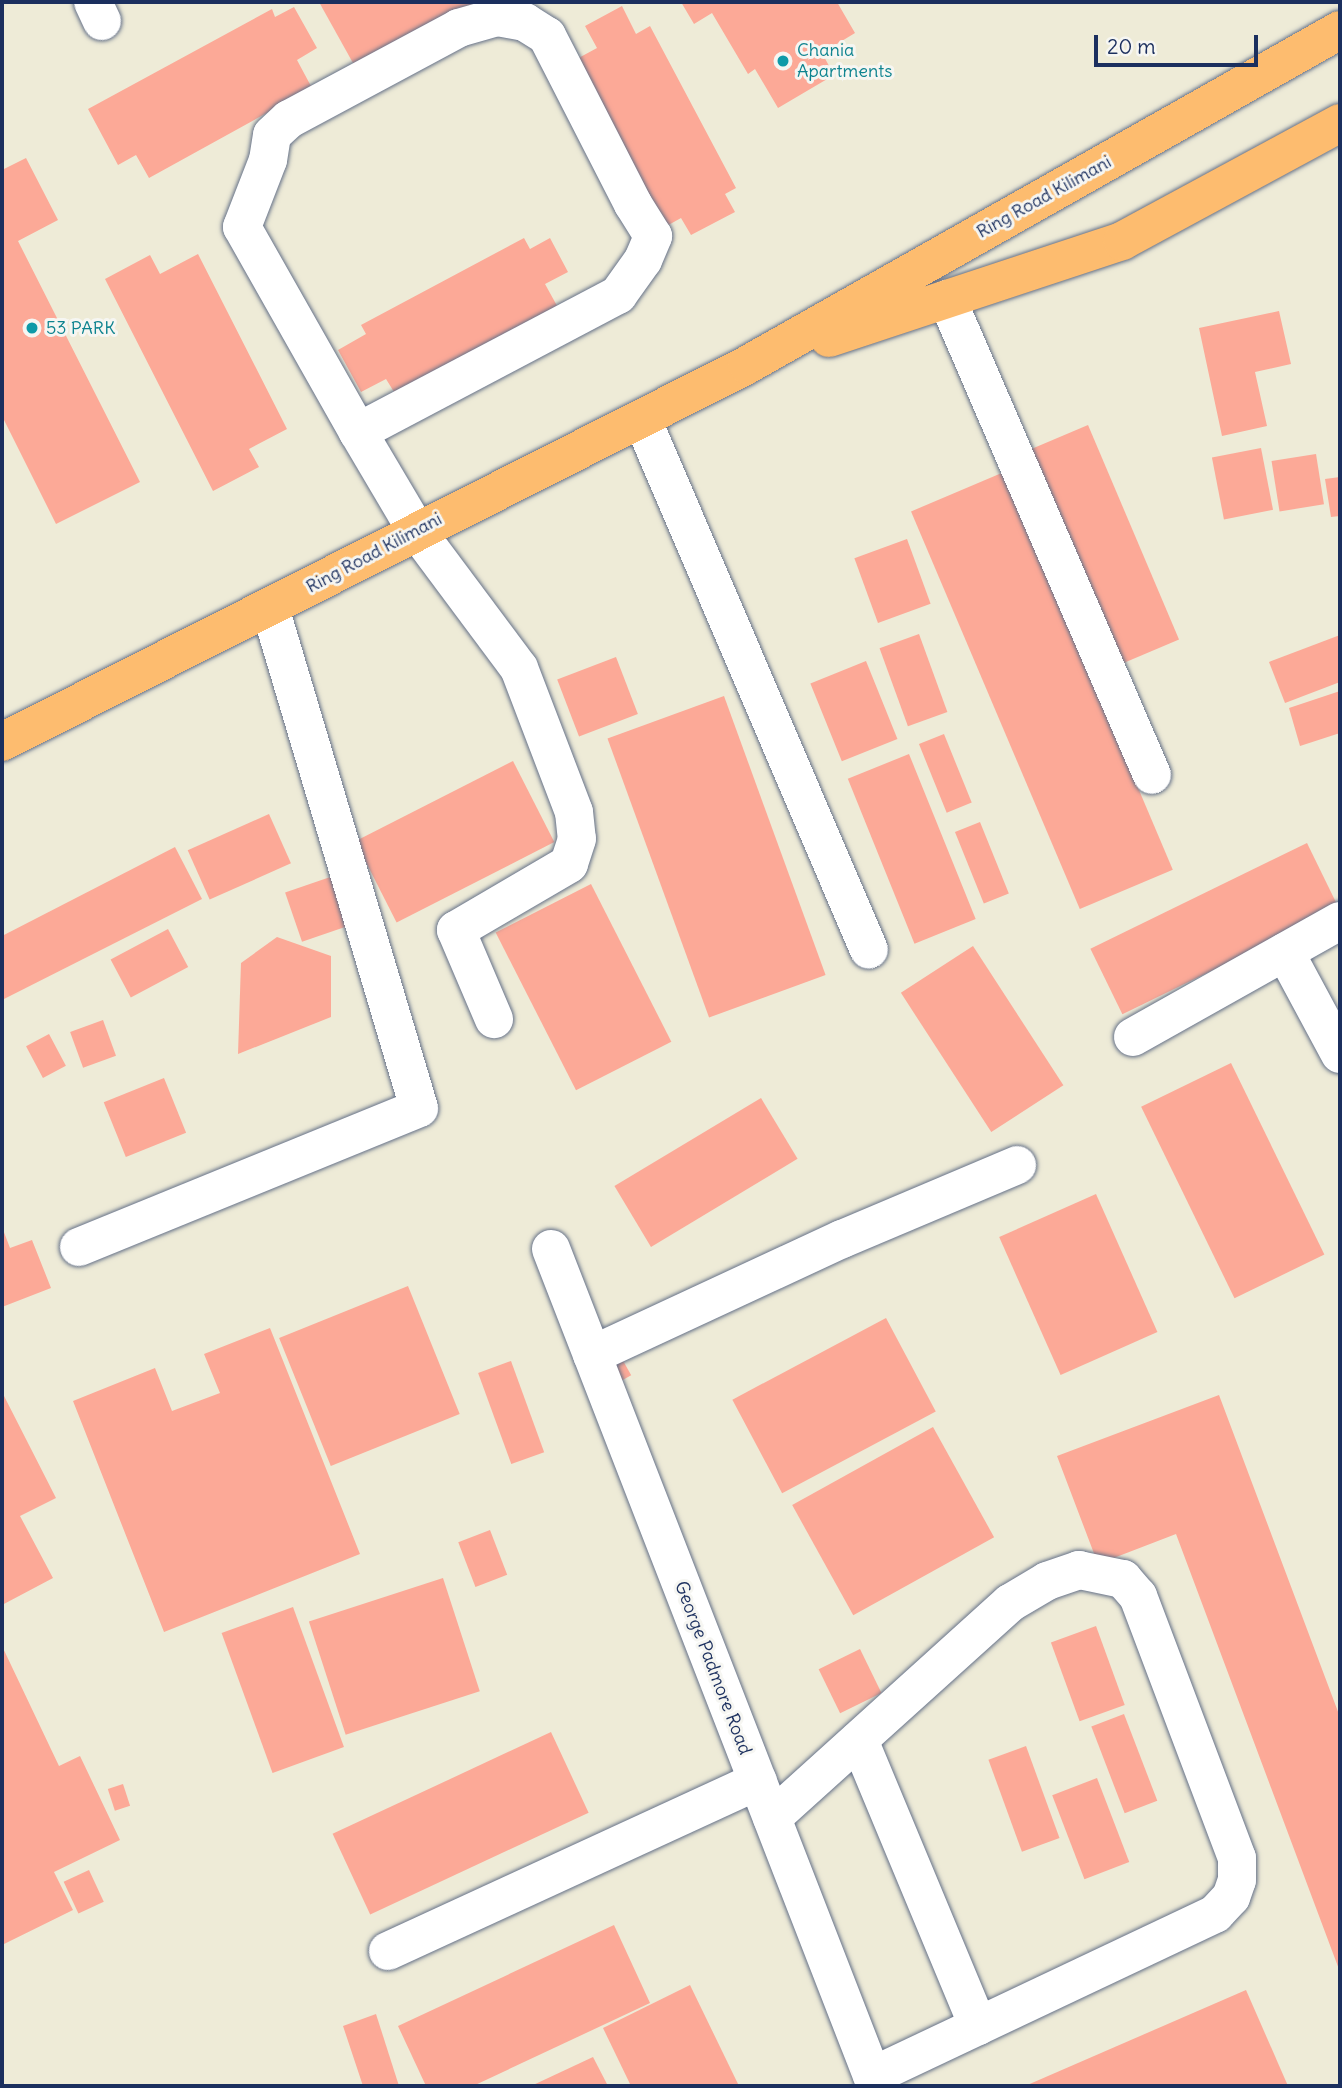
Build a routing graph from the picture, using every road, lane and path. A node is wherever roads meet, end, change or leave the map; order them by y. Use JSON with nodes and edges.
{"nodes":[{"id":1,"x":1340,"y":30,"type":"edge"},
{"id":2,"x":1340,"y":122,"type":"edge"},
{"id":3,"x":947,"y":299,"type":"junction"},
{"id":4,"x":747,"y":365,"type":"junction"},
{"id":5,"x":642,"y":419,"type":"junction"},
{"id":6,"x":358,"y":432,"type":"junction"},
{"id":7,"x":416,"y":530,"type":"junction"},
{"id":8,"x":270,"y":608,"type":"junction"},
{"id":9,"x":2,"y":742,"type":"edge"},
{"id":10,"x":1152,"y":775,"type":"dead end"},
{"id":11,"x":1340,"y":921,"type":"edge"},
{"id":12,"x":869,"y":950,"type":"dead end"},
{"id":13,"x":1285,"y":951,"type":"junction"},
{"id":14,"x":494,"y":1018,"type":"dead end"},
{"id":15,"x":1133,"y":1037,"type":"dead end"},
{"id":16,"x":1340,"y":1054,"type":"edge"},
{"id":17,"x":1017,"y":1165,"type":"dead end"},
{"id":18,"x":79,"y":1247,"type":"dead end"},
{"id":19,"x":551,"y":1249,"type":"dead end"},
{"id":20,"x":592,"y":1355,"type":"junction"},
{"id":21,"x":859,"y":1740,"type":"junction"},
{"id":22,"x":758,"y":1781,"type":"junction"},
{"id":23,"x":772,"y":1818,"type":"junction"},
{"id":24,"x":388,"y":1951,"type":"dead end"},
{"id":25,"x":978,"y":2026,"type":"junction"},
{"id":26,"x":874,"y":2081,"type":"edge"}],
"edges":[{"from":1,"to":4,"type":"main road","name":"Ring Road Kilimani"},
{"from":2,"to":3,"type":"main road","name":"Ring Road Kilimani"},
{"from":3,"to":4,"type":"main road","name":"Ring Road Kilimani"},
{"from":3,"to":10,"type":"street"},
{"from":4,"to":5,"type":"main road","name":"Ring Road Kilimani"},
{"from":5,"to":7,"type":"main road","name":"Ring Road Kilimani"},
{"from":5,"to":12,"type":"street"},
{"from":6,"to":6,"type":"street"},
{"from":6,"to":7,"type":"street"},
{"from":7,"to":8,"type":"main road","name":"Ring Road Kilimani"},
{"from":7,"to":14,"type":"street"},
{"from":8,"to":9,"type":"main road","name":"Ring Road Kilimani"},
{"from":8,"to":18,"type":"street"},
{"from":11,"to":13,"type":"street"},
{"from":13,"to":15,"type":"street"},
{"from":13,"to":16,"type":"street"},
{"from":17,"to":20,"type":"street"},
{"from":19,"to":20,"type":"street","name":"George Padmore Road"},
{"from":20,"to":22,"type":"street","name":"George Padmore Road"},
{"from":21,"to":23,"type":"street"},
{"from":21,"to":25,"type":"street"},
{"from":21,"to":25,"type":"street"},
{"from":22,"to":23,"type":"street","name":"George Padmore Road"},
{"from":22,"to":24,"type":"street"},
{"from":23,"to":26,"type":"street","name":"George Padmore Road"},
{"from":25,"to":26,"type":"street"}]}
